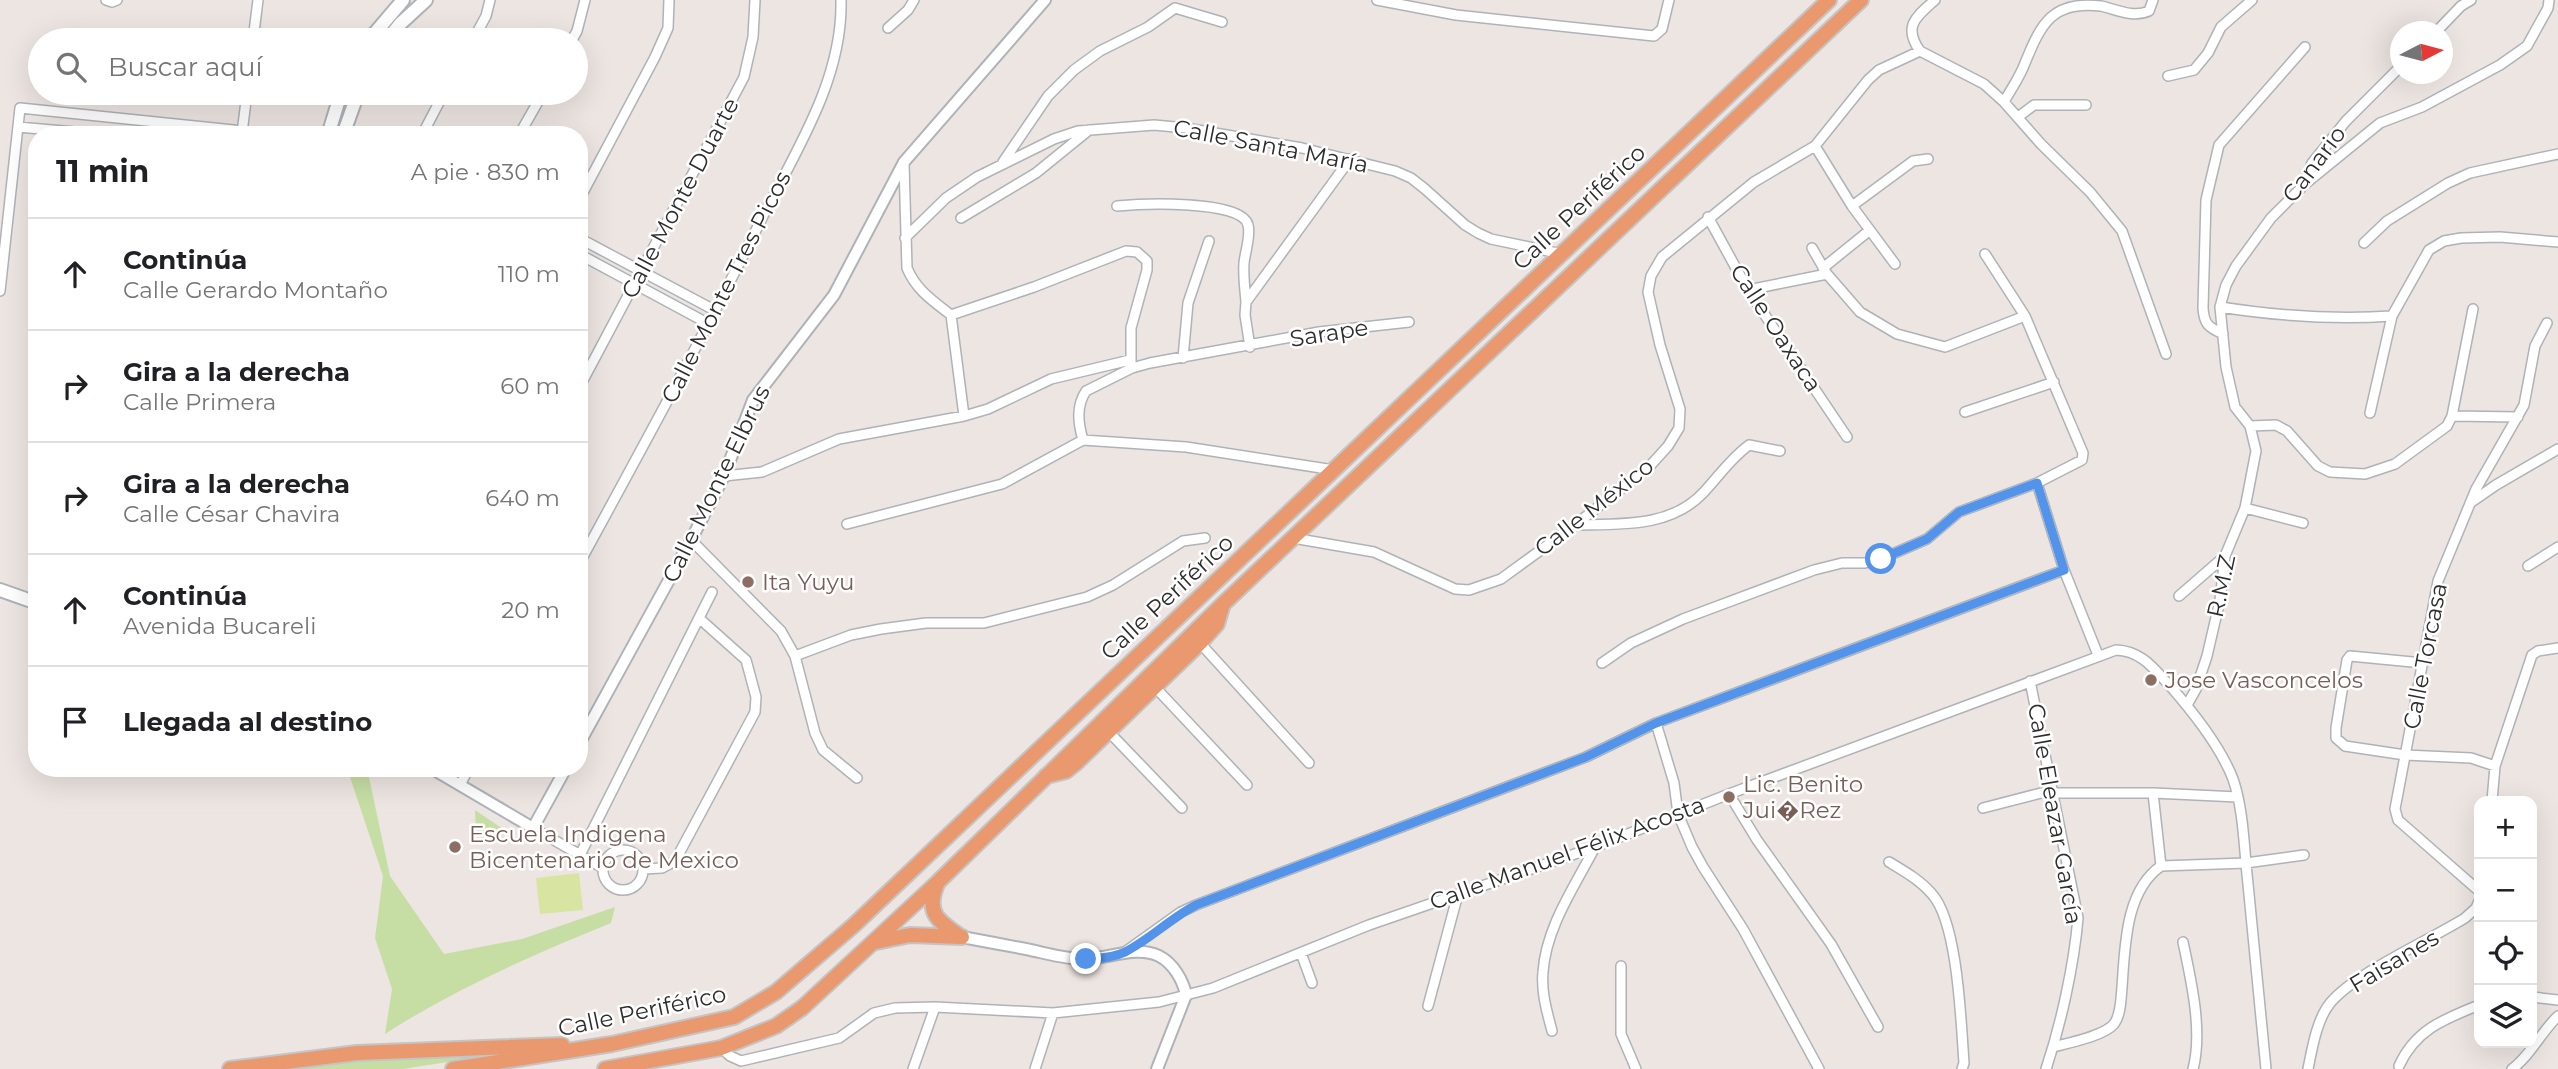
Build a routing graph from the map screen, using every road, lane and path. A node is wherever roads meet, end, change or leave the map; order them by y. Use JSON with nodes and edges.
{"nodes":[{"id":1,"x":106,"y":0,"type":"edge"},
{"id":2,"x":117,"y":0,"type":"edge"},
{"id":3,"x":258,"y":0,"type":"edge"},
{"id":4,"x":402,"y":0,"type":"edge"},
{"id":5,"x":426,"y":0,"type":"edge"},
{"id":6,"x":490,"y":0,"type":"edge"},
{"id":7,"x":585,"y":0,"type":"edge"},
{"id":8,"x":669,"y":0,"type":"edge"},
{"id":9,"x":755,"y":0,"type":"edge"},
{"id":10,"x":841,"y":0,"type":"edge"},
{"id":11,"x":914,"y":0,"type":"edge"},
{"id":12,"x":1045,"y":0,"type":"edge"},
{"id":13,"x":1377,"y":0,"type":"edge"},
{"id":14,"x":1670,"y":0,"type":"edge"},
{"id":15,"x":1829,"y":0,"type":"edge"},
{"id":16,"x":1861,"y":0,"type":"edge"},
{"id":17,"x":1936,"y":0,"type":"edge"},
{"id":18,"x":2152,"y":0,"type":"edge"},
{"id":19,"x":2252,"y":0,"type":"edge"},
{"id":20,"x":2471,"y":0,"type":"edge"},
{"id":21,"x":2549,"y":0,"type":"edge"},
{"id":22,"x":2447,"y":21,"type":"edge"},
{"id":23,"x":1222,"y":22,"type":"dead end"},
{"id":24,"x":254,"y":28,"type":"edge"},
{"id":25,"x":380,"y":28,"type":"edge"},
{"id":26,"x":397,"y":28,"type":"edge"},
{"id":27,"x":480,"y":28,"type":"edge"},
{"id":28,"x":578,"y":28,"type":"edge"},
{"id":29,"x":888,"y":28,"type":"dead end"},
{"id":30,"x":2305,"y":47,"type":"dead end"},
{"id":31,"x":1920,"y":51,"type":"junction"},
{"id":32,"x":2168,"y":76,"type":"dead end"},
{"id":33,"x":2390,"y":77,"type":"edge"},
{"id":34,"x":2004,"y":102,"type":"junction"},
{"id":35,"x":245,"y":105,"type":"edge"},
{"id":36,"x":337,"y":105,"type":"edge"},
{"id":37,"x":354,"y":105,"type":"edge"},
{"id":38,"x":438,"y":105,"type":"edge"},
{"id":39,"x":536,"y":105,"type":"edge"},
{"id":40,"x":2086,"y":106,"type":"dead end"},
{"id":41,"x":2018,"y":117,"type":"junction"},
{"id":42,"x":186,"y":126,"type":"edge"},
{"id":43,"x":243,"y":126,"type":"edge"},
{"id":44,"x":331,"y":126,"type":"edge"},
{"id":45,"x":346,"y":126,"type":"edge"},
{"id":46,"x":427,"y":126,"type":"edge"},
{"id":47,"x":524,"y":126,"type":"edge"},
{"id":48,"x":18,"y":127,"type":"junction"},
{"id":49,"x":28,"y":128,"type":"edge"},
{"id":50,"x":1091,"y":129,"type":"junction"},
{"id":51,"x":1815,"y":146,"type":"junction"},
{"id":52,"x":2557,"y":156,"type":"edge"},
{"id":53,"x":1350,"y":159,"type":"junction"},
{"id":54,"x":1928,"y":159,"type":"dead end"},
{"id":55,"x":904,"y":162,"type":"junction"},
{"id":56,"x":1002,"y":164,"type":"junction"},
{"id":57,"x":588,"y":183,"type":"edge"},
{"id":58,"x":2304,"y":185,"type":"junction"},
{"id":59,"x":1117,"y":206,"type":"dead end"},
{"id":60,"x":1852,"y":206,"type":"junction"},
{"id":61,"x":1709,"y":217,"type":"junction"},
{"id":62,"x":961,"y":218,"type":"dead end"},
{"id":63,"x":1870,"y":230,"type":"junction"},
{"id":64,"x":905,"y":238,"type":"junction"},
{"id":65,"x":1209,"y":241,"type":"dead end"},
{"id":66,"x":2558,"y":242,"type":"edge"},
{"id":67,"x":588,"y":243,"type":"edge"},
{"id":68,"x":2364,"y":243,"type":"dead end"},
{"id":69,"x":1812,"y":248,"type":"dead end"},
{"id":70,"x":1562,"y":254,"type":"junction"},
{"id":71,"x":1985,"y":254,"type":"dead end"},
{"id":72,"x":588,"y":259,"type":"edge"},
{"id":73,"x":1895,"y":264,"type":"dead end"},
{"id":74,"x":1825,"y":271,"type":"junction"},
{"id":75,"x":642,"y":272,"type":"junction"},
{"id":76,"x":635,"y":285,"type":"junction"},
{"id":77,"x":1748,"y":290,"type":"junction"},
{"id":78,"x":0,"y":291,"type":"edge"},
{"id":79,"x":1246,"y":302,"type":"junction"},
{"id":80,"x":2220,"y":307,"type":"junction"},
{"id":81,"x":2473,"y":309,"type":"dead end"},
{"id":82,"x":716,"y":311,"type":"junction"},
{"id":83,"x":951,"y":315,"type":"junction"},
{"id":84,"x":2025,"y":316,"type":"junction"},
{"id":85,"x":2392,"y":316,"type":"junction"},
{"id":86,"x":1409,"y":322,"type":"dead end"},
{"id":87,"x":2547,"y":323,"type":"dead end"},
{"id":88,"x":709,"y":324,"type":"junction"},
{"id":89,"x":2223,"y":334,"type":"junction"},
{"id":90,"x":1250,"y":347,"type":"junction"},
{"id":91,"x":2166,"y":354,"type":"dead end"},
{"id":92,"x":1183,"y":358,"type":"junction"},
{"id":93,"x":1131,"y":364,"type":"junction"},
{"id":94,"x":588,"y":371,"type":"edge"},
{"id":95,"x":2054,"y":382,"type":"junction"},
{"id":96,"x":1965,"y":412,"type":"dead end"},
{"id":97,"x":2370,"y":413,"type":"dead end"},
{"id":98,"x":964,"y":416,"type":"junction"},
{"id":99,"x":2452,"y":416,"type":"junction"},
{"id":100,"x":2518,"y":417,"type":"junction"},
{"id":101,"x":2250,"y":426,"type":"junction"},
{"id":102,"x":1847,"y":437,"type":"dead end"},
{"id":103,"x":1083,"y":440,"type":"junction"},
{"id":104,"x":2558,"y":440,"type":"edge"},
{"id":105,"x":2554,"y":451,"type":"edge"},
{"id":106,"x":1780,"y":452,"type":"dead end"},
{"id":107,"x":1334,"y":470,"type":"junction"},
{"id":108,"x":724,"y":476,"type":"junction"},
{"id":109,"x":2037,"y":483,"type":"junction"},
{"id":110,"x":2470,"y":503,"type":"junction"},
{"id":111,"x":2245,"y":508,"type":"junction"},
{"id":112,"x":2303,"y":523,"type":"dead end"},
{"id":113,"x":847,"y":524,"type":"dead end"},
{"id":114,"x":1576,"y":525,"type":"junction"},
{"id":115,"x":1205,"y":538,"type":"dead end"},
{"id":116,"x":1293,"y":538,"type":"junction"},
{"id":117,"x":691,"y":540,"type":"junction"},
{"id":118,"x":588,"y":547,"type":"edge"},
{"id":119,"x":2558,"y":547,"type":"edge"},
{"id":120,"x":2225,"y":556,"type":"junction"},
{"id":121,"x":2528,"y":566,"type":"dead end"},
{"id":122,"x":2064,"y":570,"type":"junction"},
{"id":123,"x":0,"y":590,"type":"edge"},
{"id":124,"x":712,"y":592,"type":"dead end"},
{"id":125,"x":2179,"y":596,"type":"dead end"},
{"id":126,"x":28,"y":600,"type":"edge"},
{"id":127,"x":1222,"y":605,"type":"junction"},
{"id":128,"x":700,"y":619,"type":"junction"},
{"id":129,"x":1200,"y":643,"type":"junction"},
{"id":130,"x":2558,"y":648,"type":"edge"},
{"id":131,"x":2098,"y":655,"type":"junction"},
{"id":132,"x":795,"y":656,"type":"junction"},
{"id":133,"x":1602,"y":663,"type":"dead end"},
{"id":134,"x":2423,"y":663,"type":"junction"},
{"id":135,"x":2030,"y":681,"type":"junction"},
{"id":136,"x":1154,"y":686,"type":"junction"},
{"id":137,"x":2187,"y":705,"type":"junction"},
{"id":138,"x":1656,"y":723,"type":"junction"},
{"id":139,"x":588,"y":728,"type":"edge"},
{"id":140,"x":1108,"y":731,"type":"junction"},
{"id":141,"x":2405,"y":755,"type":"junction"},
{"id":142,"x":1309,"y":762,"type":"dead end"},
{"id":143,"x":2496,"y":766,"type":"junction"},
{"id":144,"x":1045,"y":776,"type":"junction"},
{"id":145,"x":446,"y":777,"type":"edge"},
{"id":146,"x":464,"y":777,"type":"edge"},
{"id":147,"x":561,"y":777,"type":"edge"},
{"id":148,"x":857,"y":778,"type":"dead end"},
{"id":149,"x":460,"y":785,"type":"junction"},
{"id":150,"x":1247,"y":785,"type":"dead end"},
{"id":151,"x":2052,"y":793,"type":"junction"},
{"id":152,"x":2153,"y":793,"type":"junction"},
{"id":153,"x":1729,"y":794,"type":"junction"},
{"id":154,"x":2493,"y":796,"type":"edge"},
{"id":155,"x":2238,"y":797,"type":"junction"},
{"id":156,"x":1182,"y":808,"type":"dead end"},
{"id":157,"x":1983,"y":808,"type":"dead end"},
{"id":158,"x":1678,"y":814,"type":"junction"},
{"id":159,"x":533,"y":828,"type":"junction"},
{"id":160,"x":1595,"y":847,"type":"junction"},
{"id":161,"x":580,"y":855,"type":"junction"},
{"id":162,"x":2304,"y":855,"type":"dead end"},
{"id":163,"x":1889,"y":862,"type":"dead end"},
{"id":164,"x":2246,"y":863,"type":"junction"},
{"id":165,"x":2161,"y":866,"type":"junction"},
{"id":166,"x":603,"y":868,"type":"junction"},
{"id":167,"x":643,"y":869,"type":"junction"},
{"id":168,"x":937,"y":883,"type":"junction"},
{"id":169,"x":2474,"y":887,"type":"edge"},
{"id":170,"x":1458,"y":894,"type":"junction"},
{"id":171,"x":2474,"y":910,"type":"edge"},
{"id":172,"x":962,"y":937,"type":"junction"},
{"id":173,"x":2183,"y":942,"type":"dead end"},
{"id":174,"x":871,"y":944,"type":"junction"},
{"id":175,"x":1124,"y":953,"type":"junction"},
{"id":176,"x":1301,"y":953,"type":"junction"},
{"id":177,"x":1622,"y":966,"type":"dead end"},
{"id":178,"x":1312,"y":983,"type":"dead end"},
{"id":179,"x":1186,"y":995,"type":"junction"},
{"id":180,"x":2537,"y":997,"type":"edge"},
{"id":181,"x":2558,"y":999,"type":"edge"},
{"id":182,"x":1428,"y":1006,"type":"dead end"},
{"id":183,"x":935,"y":1007,"type":"junction"},
{"id":184,"x":2474,"y":1007,"type":"edge"},
{"id":185,"x":1053,"y":1013,"type":"junction"},
{"id":186,"x":2558,"y":1016,"type":"edge"},
{"id":187,"x":1878,"y":1027,"type":"dead end"},
{"id":188,"x":1552,"y":1031,"type":"dead end"},
{"id":189,"x":592,"y":1047,"type":"junction"},
{"id":190,"x":2053,"y":1047,"type":"junction"},
{"id":191,"x":722,"y":1048,"type":"junction"},
{"id":192,"x":2399,"y":1066,"type":"dead end"},
{"id":193,"x":1159,"y":1068,"type":"edge"},
{"id":194,"x":230,"y":1069,"type":"edge"},
{"id":195,"x":453,"y":1069,"type":"edge"},
{"id":196,"x":605,"y":1069,"type":"edge"},
{"id":197,"x":913,"y":1069,"type":"edge"},
{"id":198,"x":1035,"y":1069,"type":"edge"},
{"id":199,"x":1636,"y":1069,"type":"edge"},
{"id":200,"x":1819,"y":1069,"type":"edge"},
{"id":201,"x":1962,"y":1069,"type":"edge"},
{"id":202,"x":2046,"y":1069,"type":"edge"},
{"id":203,"x":2193,"y":1069,"type":"edge"},
{"id":204,"x":2266,"y":1069,"type":"edge"},
{"id":205,"x":2308,"y":1069,"type":"edge"},
{"id":206,"x":2512,"y":1069,"type":"edge"}],
"edges":[{"from":1,"to":2,"type":"street"},
{"from":3,"to":24,"type":"street"},
{"from":4,"to":25,"type":"main road"},
{"from":5,"to":26,"type":"main road"},
{"from":6,"to":27,"type":"street"},
{"from":7,"to":28,"type":"street"},
{"from":8,"to":57,"type":"street"},
{"from":9,"to":75,"type":"street","name":"Calle Monte Duarte"},
{"from":10,"to":82,"type":"street","name":"Calle Monte Tres Picos"},
{"from":11,"to":29,"type":"street"},
{"from":12,"to":55,"type":"street","name":"Calle Monte Elbrus"},
{"from":13,"to":14,"type":"street"},
{"from":15,"to":70,"type":"highway","name":"Calle Periférico"},
{"from":16,"to":116,"type":"highway","name":"Calle Periférico"},
{"from":17,"to":31,"type":"street"},
{"from":18,"to":34,"type":"street"},
{"from":19,"to":32,"type":"street"},
{"from":20,"to":22,"type":"street"},
{"from":21,"to":58,"type":"street"},
{"from":23,"to":56,"type":"street"},
{"from":30,"to":89,"type":"street"},
{"from":31,"to":34,"type":"street"},
{"from":31,"to":51,"type":"street","name":"Calle México"},
{"from":33,"to":58,"type":"street","name":"Canario"},
{"from":34,"to":41,"type":"street"},
{"from":35,"to":43,"type":"street"},
{"from":36,"to":44,"type":"main road"},
{"from":37,"to":45,"type":"main road"},
{"from":38,"to":46,"type":"street"},
{"from":39,"to":47,"type":"street"},
{"from":40,"to":41,"type":"street"},
{"from":41,"to":91,"type":"street"},
{"from":42,"to":48,"type":"street"},
{"from":48,"to":49,"type":"street"},
{"from":48,"to":78,"type":"street"},
{"from":50,"to":53,"type":"street","name":"Calle Santa María"},
{"from":50,"to":56,"type":"street","name":"Calle Santa María"},
{"from":50,"to":62,"type":"street"},
{"from":51,"to":60,"type":"street"},
{"from":51,"to":61,"type":"street","name":"Calle México"},
{"from":52,"to":68,"type":"street"},
{"from":53,"to":70,"type":"street","name":"Calle Santa María"},
{"from":53,"to":79,"type":"street"},
{"from":54,"to":60,"type":"street"},
{"from":55,"to":64,"type":"street"},
{"from":55,"to":108,"type":"street","name":"Calle Monte Elbrus"},
{"from":56,"to":64,"type":"street","name":"Calle Santa María"},
{"from":58,"to":80,"type":"street","name":"Canario"},
{"from":59,"to":79,"type":"street"},
{"from":60,"to":63,"type":"street"},
{"from":61,"to":77,"type":"street","name":"Calle Oaxaca"},
{"from":61,"to":114,"type":"street","name":"Calle México"},
{"from":63,"to":73,"type":"street"},
{"from":63,"to":74,"type":"street"},
{"from":64,"to":83,"type":"street"},
{"from":65,"to":92,"type":"street"},
{"from":66,"to":85,"type":"street"},
{"from":67,"to":75,"type":"street"},
{"from":69,"to":74,"type":"street"},
{"from":70,"to":107,"type":"highway","name":"Calle Periférico"},
{"from":71,"to":84,"type":"street"},
{"from":72,"to":76,"type":"street"},
{"from":74,"to":77,"type":"street"},
{"from":74,"to":84,"type":"street"},
{"from":75,"to":76,"type":"street","name":"Calle Monte Duarte"},
{"from":75,"to":82,"type":"street"},
{"from":76,"to":88,"type":"street"},
{"from":76,"to":94,"type":"street","name":"Calle Monte Duarte"},
{"from":77,"to":102,"type":"street","name":"Calle Oaxaca"},
{"from":79,"to":90,"type":"street"},
{"from":80,"to":85,"type":"street"},
{"from":80,"to":89,"type":"street","name":"Canario"},
{"from":81,"to":99,"type":"street"},
{"from":82,"to":88,"type":"street","name":"Calle Monte Tres Picos"},
{"from":83,"to":93,"type":"street"},
{"from":83,"to":98,"type":"street"},
{"from":84,"to":95,"type":"street"},
{"from":85,"to":97,"type":"street"},
{"from":86,"to":90,"type":"street","name":"Sarape"},
{"from":87,"to":100,"type":"street","name":"Calle Torcasa"},
{"from":88,"to":118,"type":"street","name":"Calle Monte Tres Picos"},
{"from":89,"to":101,"type":"street","name":"Canario"},
{"from":90,"to":92,"type":"street","name":"Sarape"},
{"from":92,"to":93,"type":"street","name":"Sarape"},
{"from":93,"to":98,"type":"street"},
{"from":93,"to":103,"type":"street"},
{"from":95,"to":96,"type":"street"},
{"from":95,"to":109,"type":"street"},
{"from":98,"to":108,"type":"street"},
{"from":99,"to":100,"type":"street"},
{"from":99,"to":101,"type":"street"},
{"from":100,"to":110,"type":"street","name":"Calle Torcasa"},
{"from":101,"to":111,"type":"street","name":"R.M.Z"},
{"from":103,"to":107,"type":"street"},
{"from":103,"to":113,"type":"street"},
{"from":104,"to":105,"type":"street"},
{"from":105,"to":110,"type":"street"},
{"from":106,"to":114,"type":"street"},
{"from":107,"to":189,"type":"highway","name":"Calle Periférico"},
{"from":108,"to":117,"type":"street","name":"Calle Monte Elbrus"},
{"from":109,"to":122,"type":"street"},
{"from":109,"to":133,"type":"street"},
{"from":110,"to":134,"type":"street","name":"Calle Torcasa"},
{"from":111,"to":112,"type":"street"},
{"from":111,"to":120,"type":"street","name":"R.M.Z"},
{"from":114,"to":116,"type":"street","name":"Calle México"},
{"from":115,"to":132,"type":"street"},
{"from":116,"to":127,"type":"highway","name":"Calle Periférico"},
{"from":117,"to":132,"type":"street"},
{"from":117,"to":139,"type":"street","name":"Calle Monte Elbrus"},
{"from":119,"to":121,"type":"street"},
{"from":120,"to":125,"type":"street"},
{"from":120,"to":137,"type":"street","name":"R.M.Z"},
{"from":122,"to":131,"type":"street"},
{"from":122,"to":138,"type":"street"},
{"from":123,"to":126,"type":"main road"},
{"from":124,"to":128,"type":"street"},
{"from":127,"to":129,"type":"highway"},
{"from":127,"to":144,"type":"highway","name":"Calle Periférico"},
{"from":128,"to":161,"type":"street"},
{"from":128,"to":167,"type":"street"},
{"from":129,"to":136,"type":"highway"},
{"from":129,"to":142,"type":"street"},
{"from":130,"to":143,"type":"street"},
{"from":131,"to":135,"type":"street","name":"Calle Manuel Félix Acosta"},
{"from":131,"to":137,"type":"street","name":"Calle Manuel Félix Acosta"},
{"from":132,"to":148,"type":"street"},
{"from":134,"to":141,"type":"street","name":"Calle Torcasa"},
{"from":134,"to":141,"type":"street"},
{"from":135,"to":151,"type":"street","name":"Calle Eleazar García"},
{"from":135,"to":153,"type":"street","name":"Calle Manuel Félix Acosta"},
{"from":136,"to":140,"type":"highway"},
{"from":136,"to":150,"type":"street"},
{"from":137,"to":155,"type":"street","name":"Calle Manuel Félix Acosta"},
{"from":138,"to":158,"type":"street"},
{"from":138,"to":175,"type":"street"},
{"from":140,"to":144,"type":"highway"},
{"from":140,"to":156,"type":"street"},
{"from":141,"to":143,"type":"street"},
{"from":141,"to":169,"type":"street","name":"Calle Torcasa"},
{"from":143,"to":154,"type":"street"},
{"from":144,"to":168,"type":"highway","name":"Calle Periférico"},
{"from":145,"to":149,"type":"street"},
{"from":146,"to":149,"type":"street"},
{"from":147,"to":159,"type":"street"},
{"from":149,"to":159,"type":"street"},
{"from":151,"to":152,"type":"street"},
{"from":151,"to":157,"type":"street"},
{"from":151,"to":190,"type":"street","name":"Calle Eleazar García"},
{"from":152,"to":155,"type":"street"},
{"from":152,"to":165,"type":"street"},
{"from":153,"to":158,"type":"street","name":"Calle Manuel Félix Acosta"},
{"from":153,"to":187,"type":"street"},
{"from":155,"to":164,"type":"street","name":"Calle Manuel Félix Acosta"},
{"from":158,"to":160,"type":"street","name":"Calle Manuel Félix Acosta"},
{"from":158,"to":200,"type":"street"},
{"from":159,"to":161,"type":"street"},
{"from":160,"to":170,"type":"street","name":"Calle Manuel Félix Acosta"},
{"from":160,"to":188,"type":"street"},
{"from":161,"to":166,"type":"street"},
{"from":162,"to":164,"type":"street"},
{"from":163,"to":201,"type":"street"},
{"from":164,"to":165,"type":"street"},
{"from":164,"to":204,"type":"street","name":"Calle Manuel Félix Acosta"},
{"from":165,"to":190,"type":"street"},
{"from":166,"to":167,"type":"street"},
{"from":166,"to":167,"type":"street"},
{"from":168,"to":172,"type":"highway"},
{"from":168,"to":174,"type":"highway","name":"Calle Periférico"},
{"from":170,"to":176,"type":"street","name":"Calle Manuel Félix Acosta"},
{"from":170,"to":182,"type":"street"},
{"from":171,"to":205,"type":"street","name":"Faisanes"},
{"from":172,"to":174,"type":"highway"},
{"from":172,"to":175,"type":"street"},
{"from":173,"to":203,"type":"street"},
{"from":174,"to":191,"type":"highway","name":"Calle Periférico"},
{"from":175,"to":179,"type":"street"},
{"from":176,"to":178,"type":"street"},
{"from":176,"to":179,"type":"street","name":"Calle Manuel Félix Acosta"},
{"from":177,"to":199,"type":"street"},
{"from":179,"to":185,"type":"street","name":"Calle Manuel Félix Acosta"},
{"from":179,"to":193,"type":"street"},
{"from":180,"to":181,"type":"street"},
{"from":183,"to":185,"type":"street","name":"Calle Manuel Félix Acosta"},
{"from":183,"to":191,"type":"street","name":"Calle Manuel Félix Acosta"},
{"from":183,"to":197,"type":"street"},
{"from":184,"to":192,"type":"street"},
{"from":185,"to":198,"type":"street"},
{"from":186,"to":206,"type":"street"},
{"from":189,"to":194,"type":"highway"},
{"from":189,"to":195,"type":"highway","name":"Calle Periférico"},
{"from":190,"to":202,"type":"street","name":"Calle Eleazar García"},
{"from":191,"to":196,"type":"highway","name":"Calle Periférico"}]}
